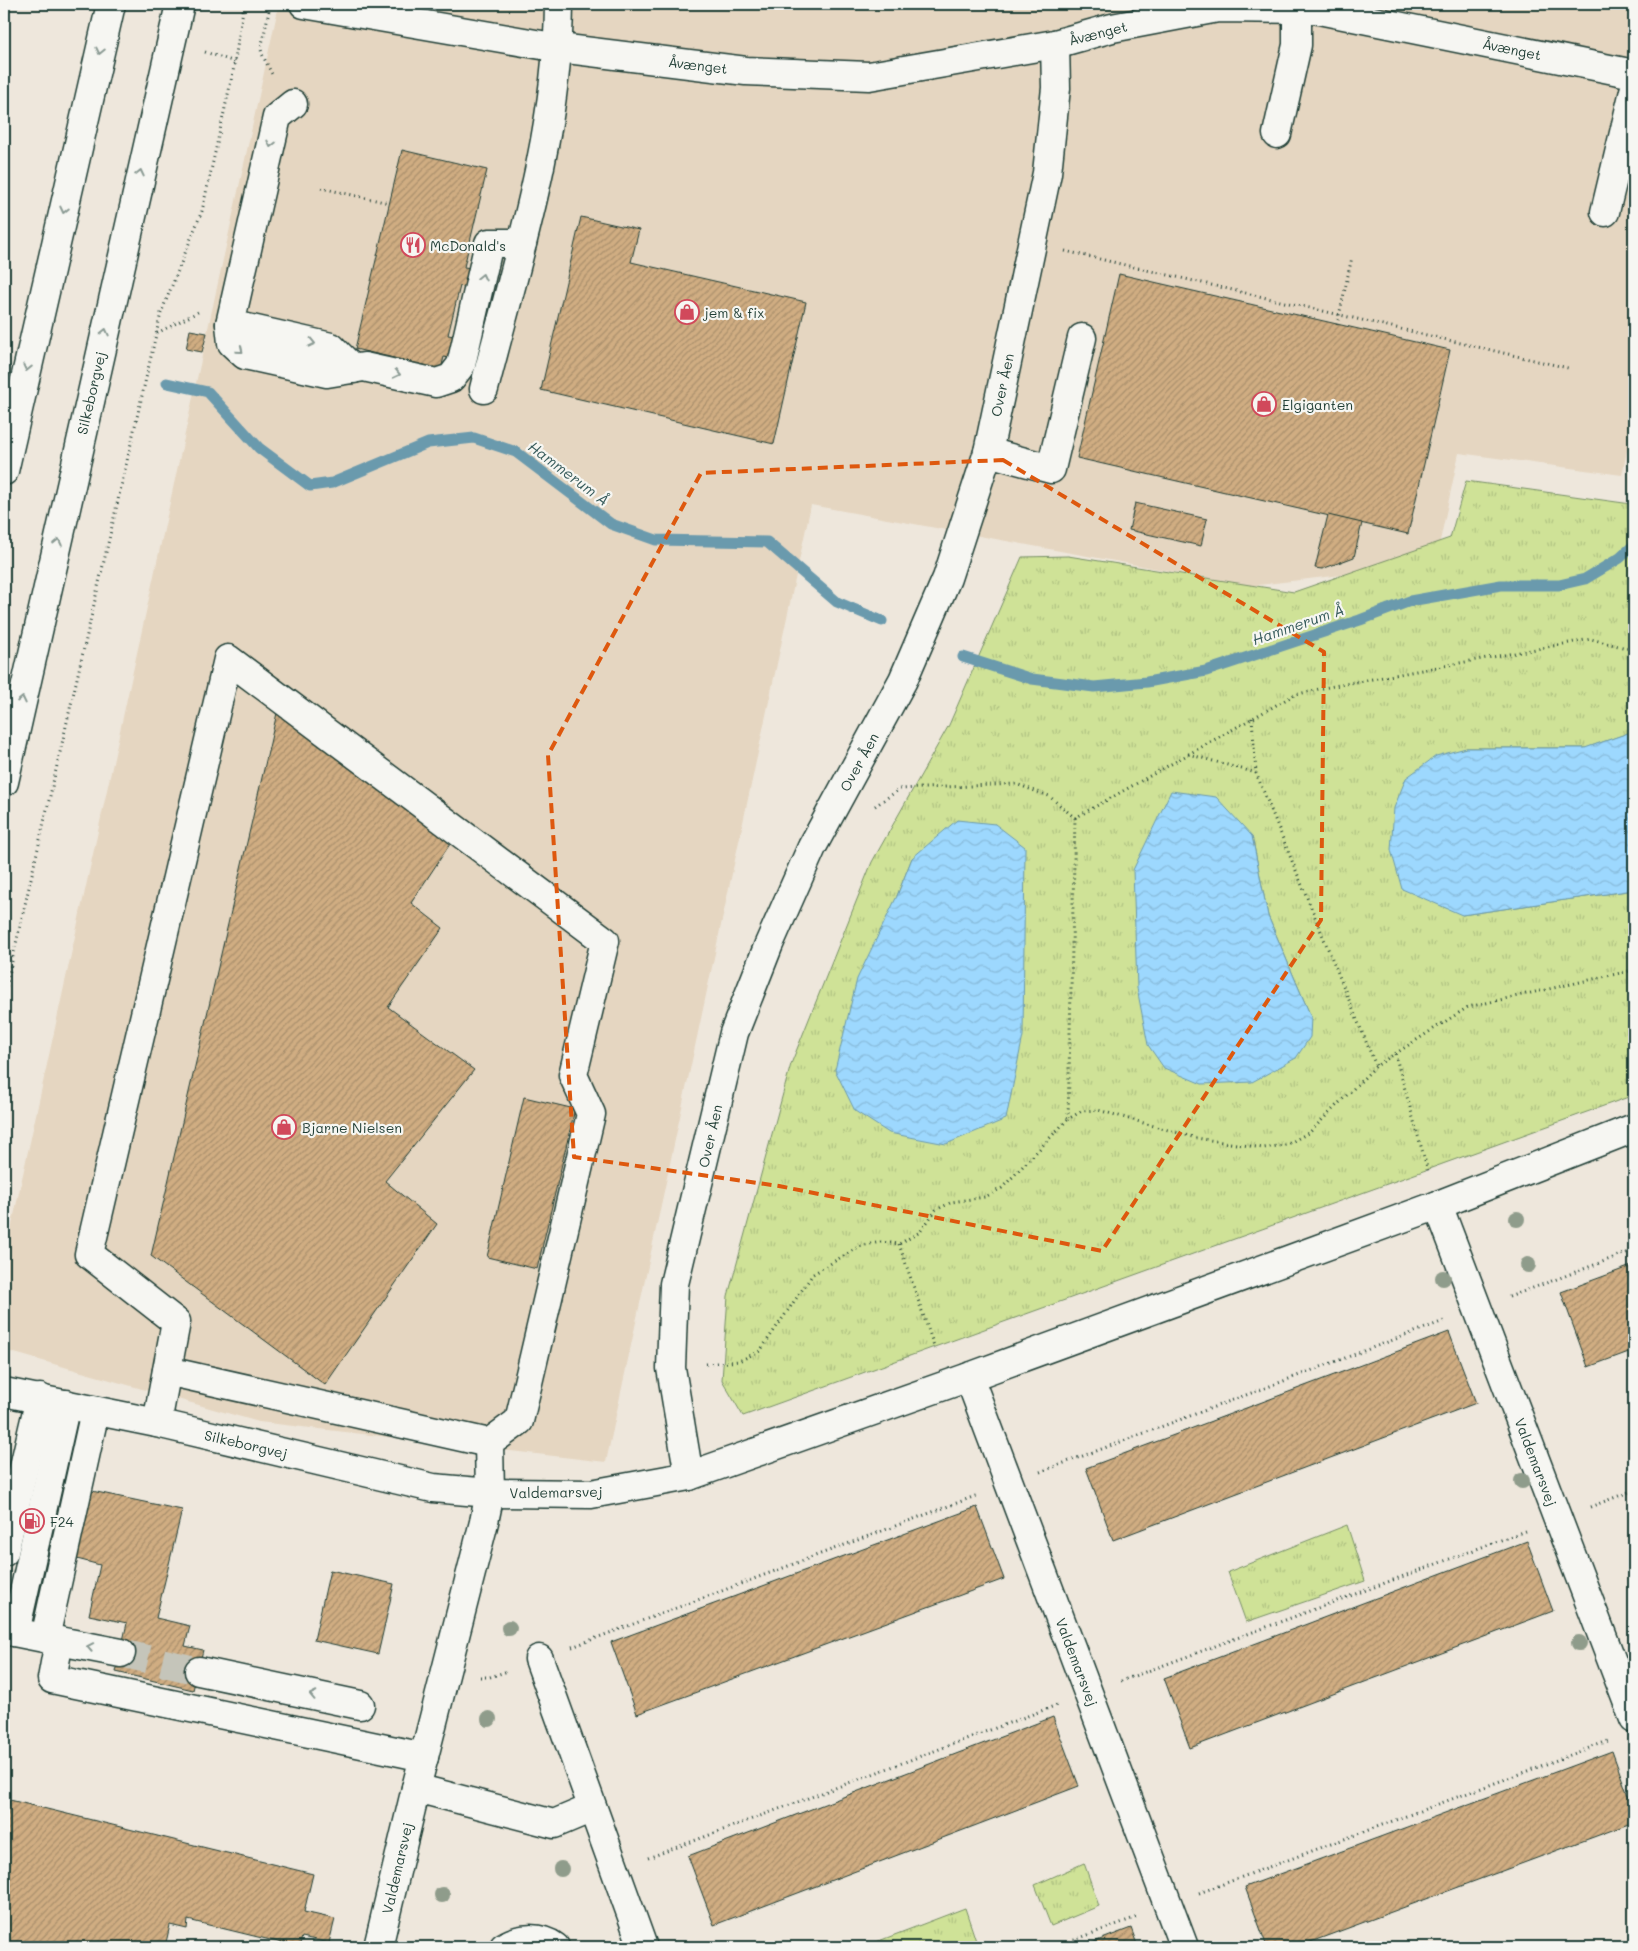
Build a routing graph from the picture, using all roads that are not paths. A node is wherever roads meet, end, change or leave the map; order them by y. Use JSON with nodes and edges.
{"nodes":[{"id":1,"x":111,"y":4,"type":"edge"},
{"id":2,"x":180,"y":4,"type":"edge"},
{"id":3,"x":304,"y":4,"type":"edge"},
{"id":4,"x":559,"y":4,"type":"edge"},
{"id":5,"x":1296,"y":8,"type":"junction"},
{"id":6,"x":1054,"y":44,"type":"junction"},
{"id":7,"x":559,"y":48,"type":"junction"},
{"id":8,"x":1634,"y":74,"type":"edge"},
{"id":9,"x":1634,"y":91,"type":"edge"},
{"id":10,"x":294,"y":104,"type":"road end"},
{"id":11,"x":1277,"y":134,"type":"dead end"},
{"id":12,"x":1605,"y":212,"type":"dead end"},
{"id":13,"x":522,"y":243,"type":"junction"},
{"id":14,"x":1082,"y":338,"type":"dead end"},
{"id":15,"x":484,"y":389,"type":"dead end"},
{"id":16,"x":988,"y":452,"type":"junction"},
{"id":17,"x":4,"y":471,"type":"edge"},
{"id":18,"x":4,"y":782,"type":"edge"},
{"id":19,"x":1634,"y":1128,"type":"edge"},
{"id":20,"x":1438,"y":1206,"type":"junction"},
{"id":21,"x":167,"y":1371,"type":"junction"},
{"id":22,"x":958,"y":1381,"type":"junction"},
{"id":23,"x":4,"y":1392,"type":"edge"},
{"id":24,"x":40,"y":1398,"type":"junction"},
{"id":25,"x":66,"y":1404,"type":"junction"},
{"id":26,"x":95,"y":1411,"type":"junction"},
{"id":27,"x":156,"y":1423,"type":"junction"},
{"id":28,"x":489,"y":1443,"type":"junction"},
{"id":29,"x":689,"y":1476,"type":"junction"},
{"id":30,"x":490,"y":1493,"type":"junction"},
{"id":31,"x":4,"y":1552,"type":"edge"},
{"id":32,"x":9,"y":1631,"type":"edge"},
{"id":33,"x":52,"y":1639,"type":"junction"},
{"id":34,"x":120,"y":1653,"type":"tunnel mouth"},
{"id":35,"x":539,"y":1659,"type":"dead end"},
{"id":36,"x":199,"y":1671,"type":"tunnel mouth"},
{"id":37,"x":360,"y":1705,"type":"dead end"},
{"id":38,"x":1634,"y":1719,"type":"edge"},
{"id":39,"x":424,"y":1757,"type":"junction"},
{"id":40,"x":416,"y":1788,"type":"junction"},
{"id":41,"x":592,"y":1808,"type":"junction"},
{"id":42,"x":640,"y":1946,"type":"edge"},
{"id":43,"x":378,"y":1947,"type":"edge"},
{"id":44,"x":504,"y":1947,"type":"edge"},
{"id":45,"x":556,"y":1947,"type":"edge"},
{"id":46,"x":1184,"y":1947,"type":"edge"}],
"edges":[{"from":1,"to":17,"type":"street","one_way":true},
{"from":18,"to":2,"type":"street","name":"Silkeborgvej","one_way":true},
{"from":3,"to":7,"type":"street","name":"Åvænget"},
{"from":4,"to":7,"type":"street"},
{"from":5,"to":6,"type":"street","name":"Åvænget"},
{"from":5,"to":8,"type":"street","name":"Åvænget"},
{"from":5,"to":11,"type":"street"},
{"from":6,"to":7,"type":"street","name":"Åvænget"},
{"from":6,"to":16,"type":"street","name":"Over Åen"},
{"from":7,"to":13,"type":"street"},
{"from":9,"to":12,"type":"street"},
{"from":10,"to":13,"type":"street","one_way":true},
{"from":13,"to":15,"type":"street"},
{"from":14,"to":16,"type":"street"},
{"from":16,"to":29,"type":"street","name":"Over Åen"},
{"from":19,"to":20,"type":"street","name":"Valdemarsvej"},
{"from":20,"to":22,"type":"street","name":"Valdemarsvej"},
{"from":20,"to":38,"type":"street","name":"Valdemarsvej"},
{"from":21,"to":27,"type":"street"},
{"from":21,"to":28,"type":"street"},
{"from":21,"to":28,"type":"street"},
{"from":22,"to":29,"type":"street","name":"Valdemarsvej"},
{"from":22,"to":46,"type":"street","name":"Valdemarsvej"},
{"from":23,"to":24,"type":"street","name":"Silkeborgvej"},
{"from":24,"to":25,"type":"street","name":"Silkeborgvej"},
{"from":24,"to":31,"type":"street"},
{"from":25,"to":26,"type":"street","name":"Silkeborgvej"},
{"from":25,"to":32,"type":"street"},
{"from":26,"to":27,"type":"street","name":"Silkeborgvej"},
{"from":26,"to":33,"type":"street"},
{"from":27,"to":30,"type":"street","name":"Silkeborgvej"},
{"from":28,"to":30,"type":"street"},
{"from":29,"to":30,"type":"street","name":"Valdemarsvej"},
{"from":30,"to":39,"type":"street","name":"Valdemarsvej"},
{"from":32,"to":33,"type":"street"},
{"from":34,"to":33,"type":"street","one_way":true},
{"from":33,"to":39,"type":"street"},
{"from":35,"to":41,"type":"street"},
{"from":37,"to":36,"type":"street","one_way":true},
{"from":39,"to":40,"type":"street","name":"Valdemarsvej"},
{"from":40,"to":41,"type":"street"},
{"from":40,"to":43,"type":"street","name":"Valdemarsvej"},
{"from":41,"to":42,"type":"street"},
{"from":44,"to":45,"type":"street"}]}
